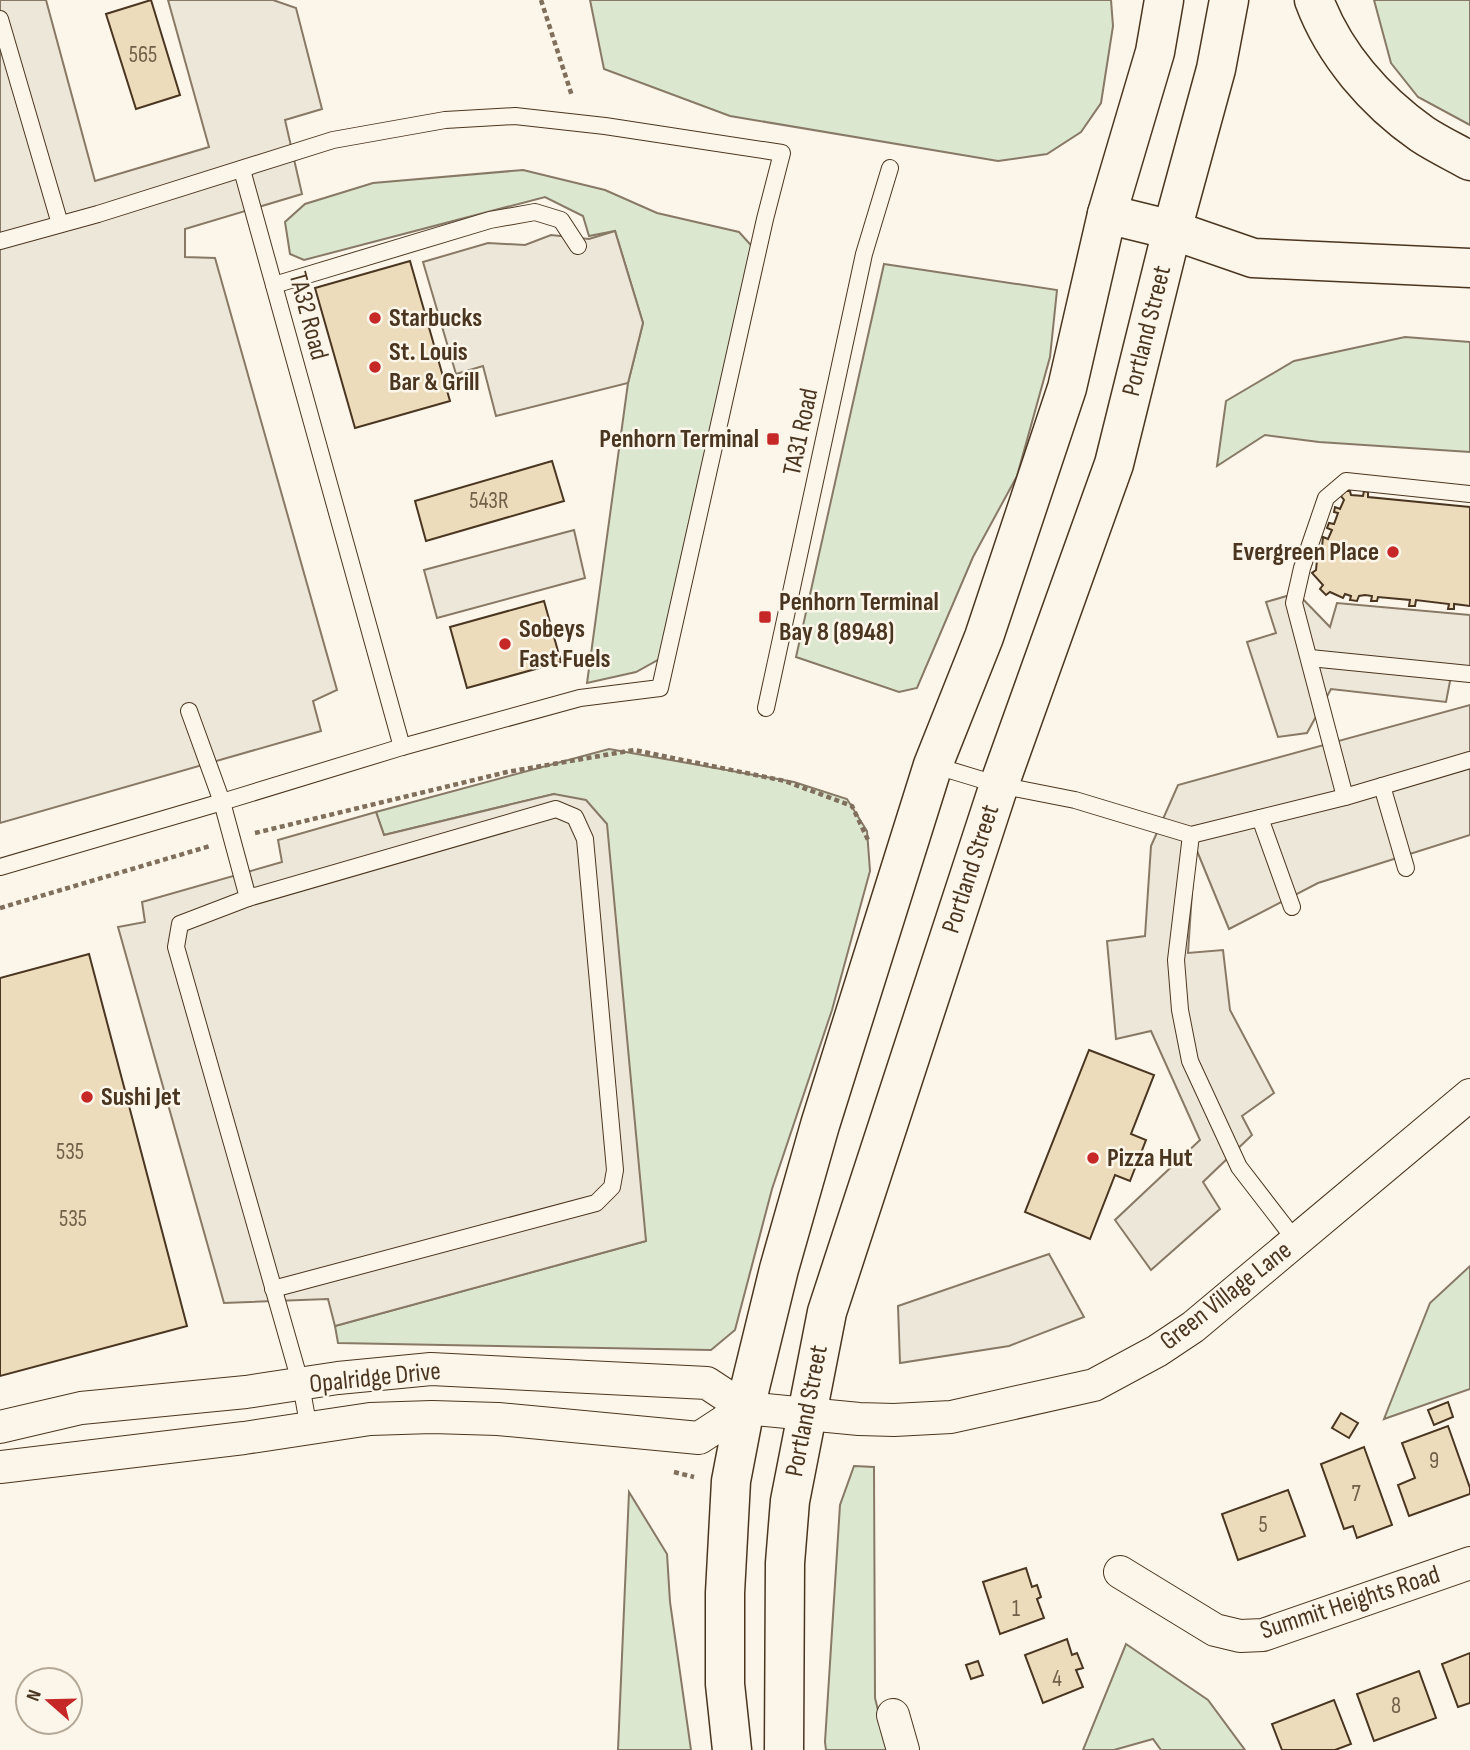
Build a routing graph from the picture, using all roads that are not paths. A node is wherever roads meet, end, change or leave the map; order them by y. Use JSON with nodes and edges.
{"nodes":[{"id":1,"x":1164,"y":0,"type":"edge"},
{"id":2,"x":1229,"y":0,"type":"edge"},
{"id":3,"x":1314,"y":0,"type":"edge"},
{"id":4,"x":0,"y":19,"type":"edge"},
{"id":5,"x":1470,"y":161,"type":"edge"},
{"id":6,"x":890,"y":168,"type":"dead end"},
{"id":7,"x":243,"y":170,"type":"junction"},
{"id":8,"x":1107,"y":214,"type":"junction"},
{"id":9,"x":60,"y":224,"type":"junction"},
{"id":10,"x":1172,"y":230,"type":"junction"},
{"id":11,"x":0,"y":241,"type":"edge"},
{"id":12,"x":578,"y":246,"type":"dead end"},
{"id":13,"x":1470,"y":268,"type":"edge"},
{"id":14,"x":274,"y":285,"type":"junction"},
{"id":15,"x":1470,"y":494,"type":"edge"},
{"id":16,"x":1310,"y":658,"type":"junction"},
{"id":17,"x":1470,"y":674,"type":"edge"},
{"id":18,"x":766,"y":708,"type":"dead end"},
{"id":19,"x":189,"y":711,"type":"dead end"},
{"id":20,"x":402,"y":747,"type":"junction"},
{"id":21,"x":1470,"y":761,"type":"edge"},
{"id":22,"x":933,"y":765,"type":"junction"},
{"id":23,"x":999,"y":785,"type":"junction"},
{"id":24,"x":1382,"y":786,"type":"junction"},
{"id":25,"x":1345,"y":797,"type":"junction"},
{"id":26,"x":222,"y":802,"type":"junction"},
{"id":27,"x":1260,"y":818,"type":"junction"},
{"id":28,"x":1191,"y":835,"type":"junction"},
{"id":29,"x":0,"y":867,"type":"edge"},
{"id":30,"x":1406,"y":868,"type":"dead end"},
{"id":31,"x":247,"y":898,"type":"junction"},
{"id":32,"x":1292,"y":907,"type":"dead end"},
{"id":33,"x":1470,"y":1094,"type":"edge"},
{"id":34,"x":1296,"y":1241,"type":"junction"},
{"id":35,"x":273,"y":1289,"type":"junction"},
{"id":36,"x":301,"y":1385,"type":"junction"},
{"id":37,"x":774,"y":1411,"type":"junction"},
{"id":38,"x":0,"y":1427,"type":"edge"},
{"id":39,"x":309,"y":1429,"type":"junction"},
{"id":40,"x":0,"y":1467,"type":"edge"},
{"id":41,"x":1470,"y":1563,"type":"edge"},
{"id":42,"x":1120,"y":1572,"type":"dead end"},
{"id":43,"x":893,"y":1715,"type":"dead end"},
{"id":44,"x":732,"y":1750,"type":"edge"},
{"id":45,"x":784,"y":1750,"type":"edge"},
{"id":46,"x":902,"y":1750,"type":"edge"}],
"edges":[{"from":1,"to":8,"type":"main road","name":"Portland Street"},
{"from":2,"to":10,"type":"main road","name":"Portland Street"},
{"from":3,"to":5,"type":"main road"},
{"from":4,"to":9,"type":"lane"},
{"from":6,"to":18,"type":"lane","name":"TA31 Road"},
{"from":7,"to":9,"type":"lane"},
{"from":7,"to":14,"type":"lane","name":"TA32 Road"},
{"from":7,"to":20,"type":"lane"},
{"from":8,"to":10,"type":"main road"},
{"from":8,"to":22,"type":"main road","name":"Portland Street"},
{"from":9,"to":11,"type":"lane"},
{"from":10,"to":13,"type":"main road"},
{"from":10,"to":23,"type":"main road","name":"Portland Street"},
{"from":12,"to":14,"type":"lane"},
{"from":14,"to":20,"type":"lane","name":"TA32 Road"},
{"from":15,"to":16,"type":"lane"},
{"from":16,"to":17,"type":"lane"},
{"from":16,"to":25,"type":"lane"},
{"from":19,"to":26,"type":"lane"},
{"from":20,"to":26,"type":"lane"},
{"from":21,"to":24,"type":"lane"},
{"from":22,"to":23,"type":"lane"},
{"from":22,"to":37,"type":"main road","name":"Portland Street"},
{"from":23,"to":28,"type":"lane"},
{"from":23,"to":37,"type":"main road","name":"Portland Street"},
{"from":24,"to":25,"type":"lane"},
{"from":24,"to":30,"type":"lane"},
{"from":25,"to":27,"type":"lane"},
{"from":26,"to":29,"type":"lane"},
{"from":26,"to":31,"type":"lane"},
{"from":27,"to":28,"type":"lane"},
{"from":27,"to":32,"type":"lane"},
{"from":28,"to":34,"type":"lane"},
{"from":31,"to":35,"type":"lane"},
{"from":31,"to":35,"type":"lane"},
{"from":33,"to":34,"type":"street","name":"Green Village Lane"},
{"from":34,"to":37,"type":"street","name":"Green Village Lane"},
{"from":35,"to":36,"type":"lane"},
{"from":36,"to":37,"type":"street","name":"Opalridge Drive"},
{"from":36,"to":38,"type":"street","name":"Opalridge Drive"},
{"from":36,"to":39,"type":"lane"},
{"from":37,"to":39,"type":"street","name":"Opalridge Drive"},
{"from":37,"to":44,"type":"main road","name":"Portland Street"},
{"from":37,"to":45,"type":"main road","name":"Portland Street"},
{"from":39,"to":40,"type":"street","name":"Opalridge Drive"},
{"from":41,"to":42,"type":"street","name":"Summit Heights Road"},
{"from":43,"to":46,"type":"street"}]}
